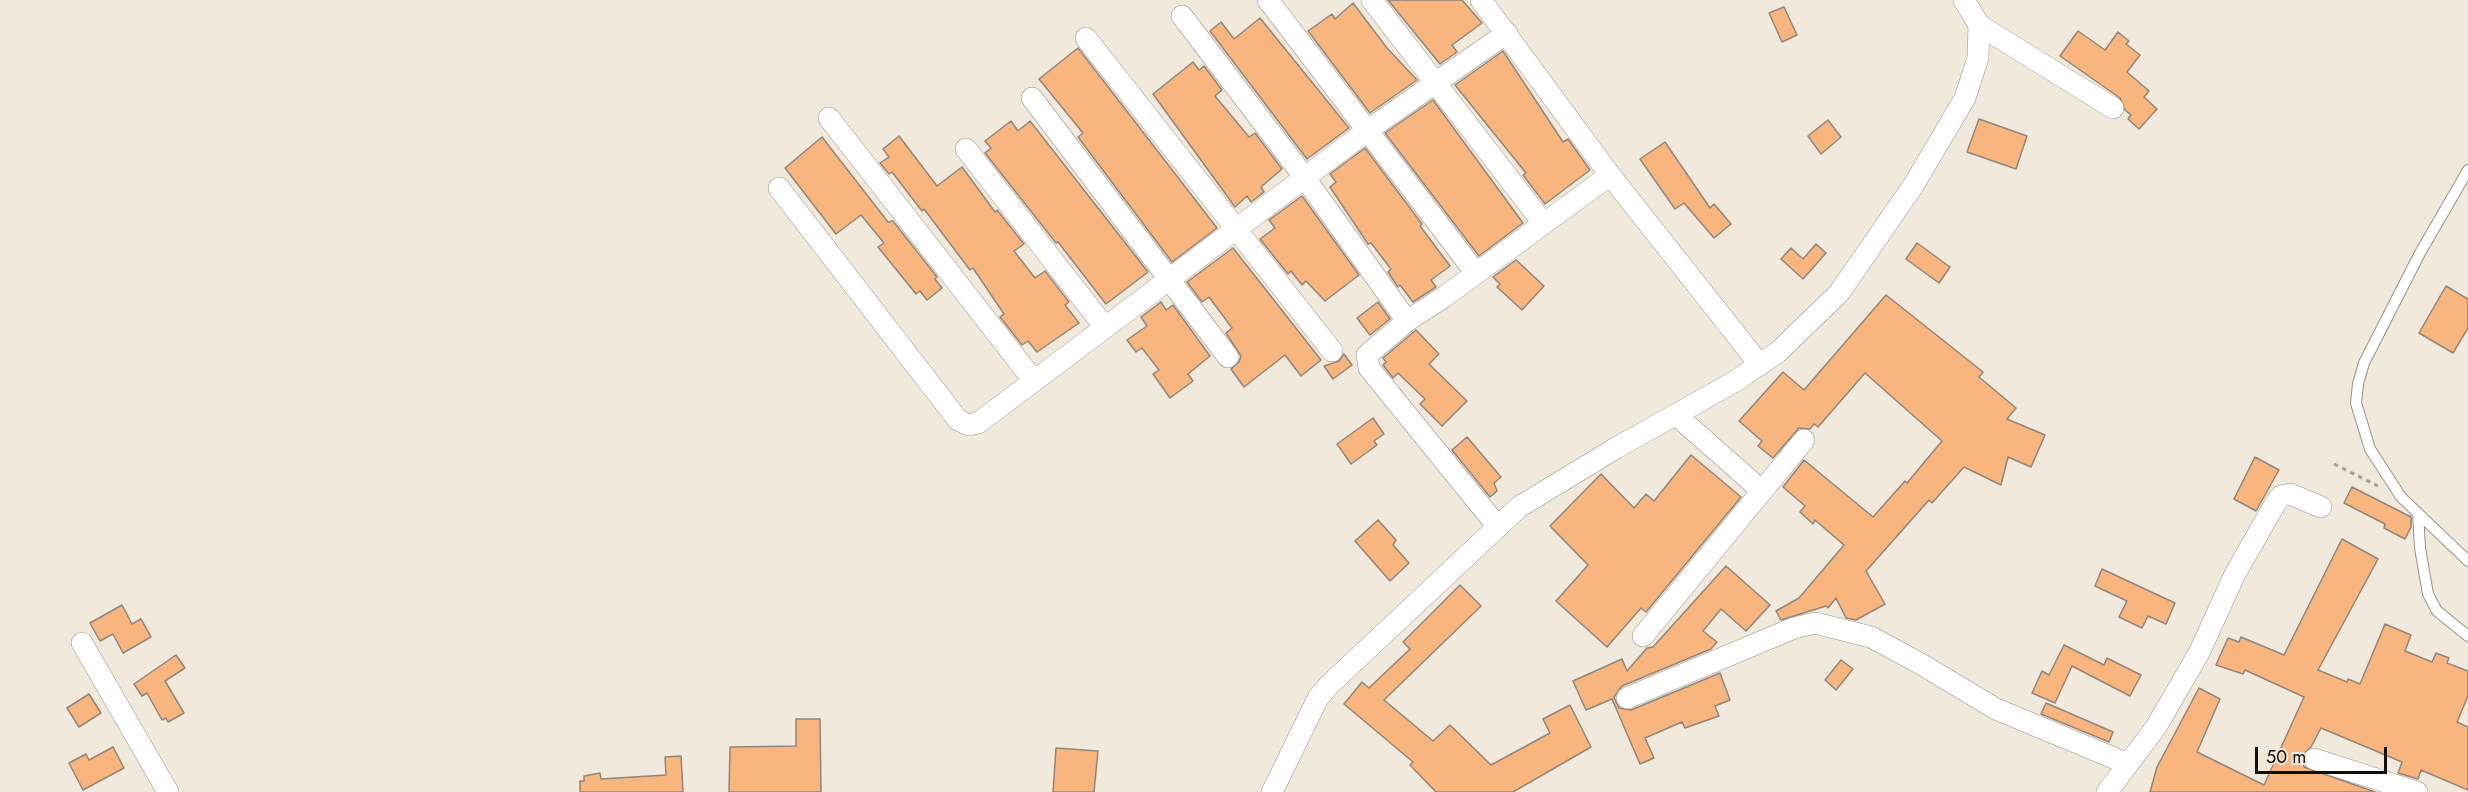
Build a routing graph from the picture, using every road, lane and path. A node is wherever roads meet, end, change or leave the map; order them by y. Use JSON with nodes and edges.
{"nodes":[{"id":1,"x":1268,"y":0,"type":"edge"},
{"id":2,"x":1372,"y":0,"type":"edge"},
{"id":3,"x":1481,"y":0,"type":"edge"},
{"id":4,"x":1964,"y":0,"type":"edge"},
{"id":5,"x":1182,"y":16,"type":"dead end"},
{"id":6,"x":1979,"y":26,"type":"junction"},
{"id":7,"x":1507,"y":33,"type":"junction"},
{"id":8,"x":1086,"y":38,"type":"dead end"},
{"id":9,"x":1434,"y":82,"type":"junction"},
{"id":10,"x":1032,"y":98,"type":"dead end"},
{"id":11,"x":2113,"y":108,"type":"dead end"},
{"id":12,"x":829,"y":118,"type":"dead end"},
{"id":13,"x":1368,"y":130,"type":"junction"},
{"id":14,"x":966,"y":148,"type":"dead end"},
{"id":15,"x":2468,"y":170,"type":"edge"},
{"id":16,"x":1610,"y":175,"type":"junction"},
{"id":17,"x":1305,"y":178,"type":"junction"},
{"id":18,"x":779,"y":188,"type":"dead end"},
{"id":19,"x":1543,"y":223,"type":"junction"},
{"id":20,"x":1237,"y":229,"type":"junction"},
{"id":21,"x":1475,"y":272,"type":"junction"},
{"id":22,"x":1168,"y":279,"type":"junction"},
{"id":23,"x":1407,"y":321,"type":"junction"},
{"id":24,"x":1104,"y":326,"type":"junction"},
{"id":25,"x":1332,"y":351,"type":"dead end"},
{"id":26,"x":1228,"y":357,"type":"dead end"},
{"id":27,"x":1760,"y":365,"type":"junction"},
{"id":28,"x":1034,"y":381,"type":"junction"},
{"id":29,"x":1676,"y":415,"type":"junction"},
{"id":30,"x":1804,"y":440,"type":"dead end"},
{"id":31,"x":2334,"y":464,"type":"dead end"},
{"id":32,"x":1761,"y":490,"type":"junction"},
{"id":33,"x":2402,"y":497,"type":"junction"},
{"id":34,"x":2321,"y":507,"type":"dead end"},
{"id":35,"x":2418,"y":513,"type":"junction"},
{"id":36,"x":1498,"y":527,"type":"junction"},
{"id":37,"x":2468,"y":561,"type":"edge"},
{"id":38,"x":1644,"y":636,"type":"dead end"},
{"id":39,"x":2468,"y":636,"type":"edge"},
{"id":40,"x":82,"y":643,"type":"dead end"},
{"id":41,"x":1627,"y":698,"type":"dead end"},
{"id":42,"x":2314,"y":759,"type":"dead end"},
{"id":43,"x":2128,"y":764,"type":"junction"},
{"id":44,"x":168,"y":792,"type":"edge"},
{"id":45,"x":1272,"y":792,"type":"edge"},
{"id":46,"x":2107,"y":792,"type":"edge"},
{"id":47,"x":2417,"y":792,"type":"edge"}],
"edges":[{"from":1,"to":13,"type":"street"},
{"from":2,"to":9,"type":"street"},
{"from":3,"to":7,"type":"street"},
{"from":4,"to":6,"type":"street"},
{"from":5,"to":17,"type":"street"},
{"from":6,"to":11,"type":"street"},
{"from":6,"to":27,"type":"street"},
{"from":7,"to":9,"type":"street"},
{"from":7,"to":16,"type":"street"},
{"from":8,"to":20,"type":"street"},
{"from":9,"to":13,"type":"street"},
{"from":9,"to":19,"type":"street"},
{"from":10,"to":22,"type":"street"},
{"from":12,"to":28,"type":"street"},
{"from":13,"to":17,"type":"street"},
{"from":13,"to":21,"type":"street"},
{"from":14,"to":24,"type":"street"},
{"from":15,"to":33,"type":"lane"},
{"from":16,"to":19,"type":"street"},
{"from":16,"to":27,"type":"street"},
{"from":17,"to":20,"type":"street"},
{"from":17,"to":23,"type":"street"},
{"from":18,"to":28,"type":"street"},
{"from":19,"to":21,"type":"street"},
{"from":20,"to":22,"type":"street"},
{"from":20,"to":25,"type":"street"},
{"from":21,"to":23,"type":"street"},
{"from":22,"to":24,"type":"street"},
{"from":22,"to":26,"type":"street"},
{"from":23,"to":36,"type":"street"},
{"from":24,"to":28,"type":"street"},
{"from":27,"to":29,"type":"street"},
{"from":29,"to":32,"type":"street"},
{"from":29,"to":36,"type":"street"},
{"from":30,"to":32,"type":"street"},
{"from":31,"to":33,"type":"path"},
{"from":32,"to":38,"type":"street"},
{"from":33,"to":35,"type":"lane"},
{"from":34,"to":43,"type":"street"},
{"from":35,"to":37,"type":"lane"},
{"from":35,"to":39,"type":"lane"},
{"from":36,"to":45,"type":"street"},
{"from":40,"to":44,"type":"street"},
{"from":41,"to":43,"type":"street"},
{"from":42,"to":47,"type":"street"},
{"from":43,"to":46,"type":"street"}]}
